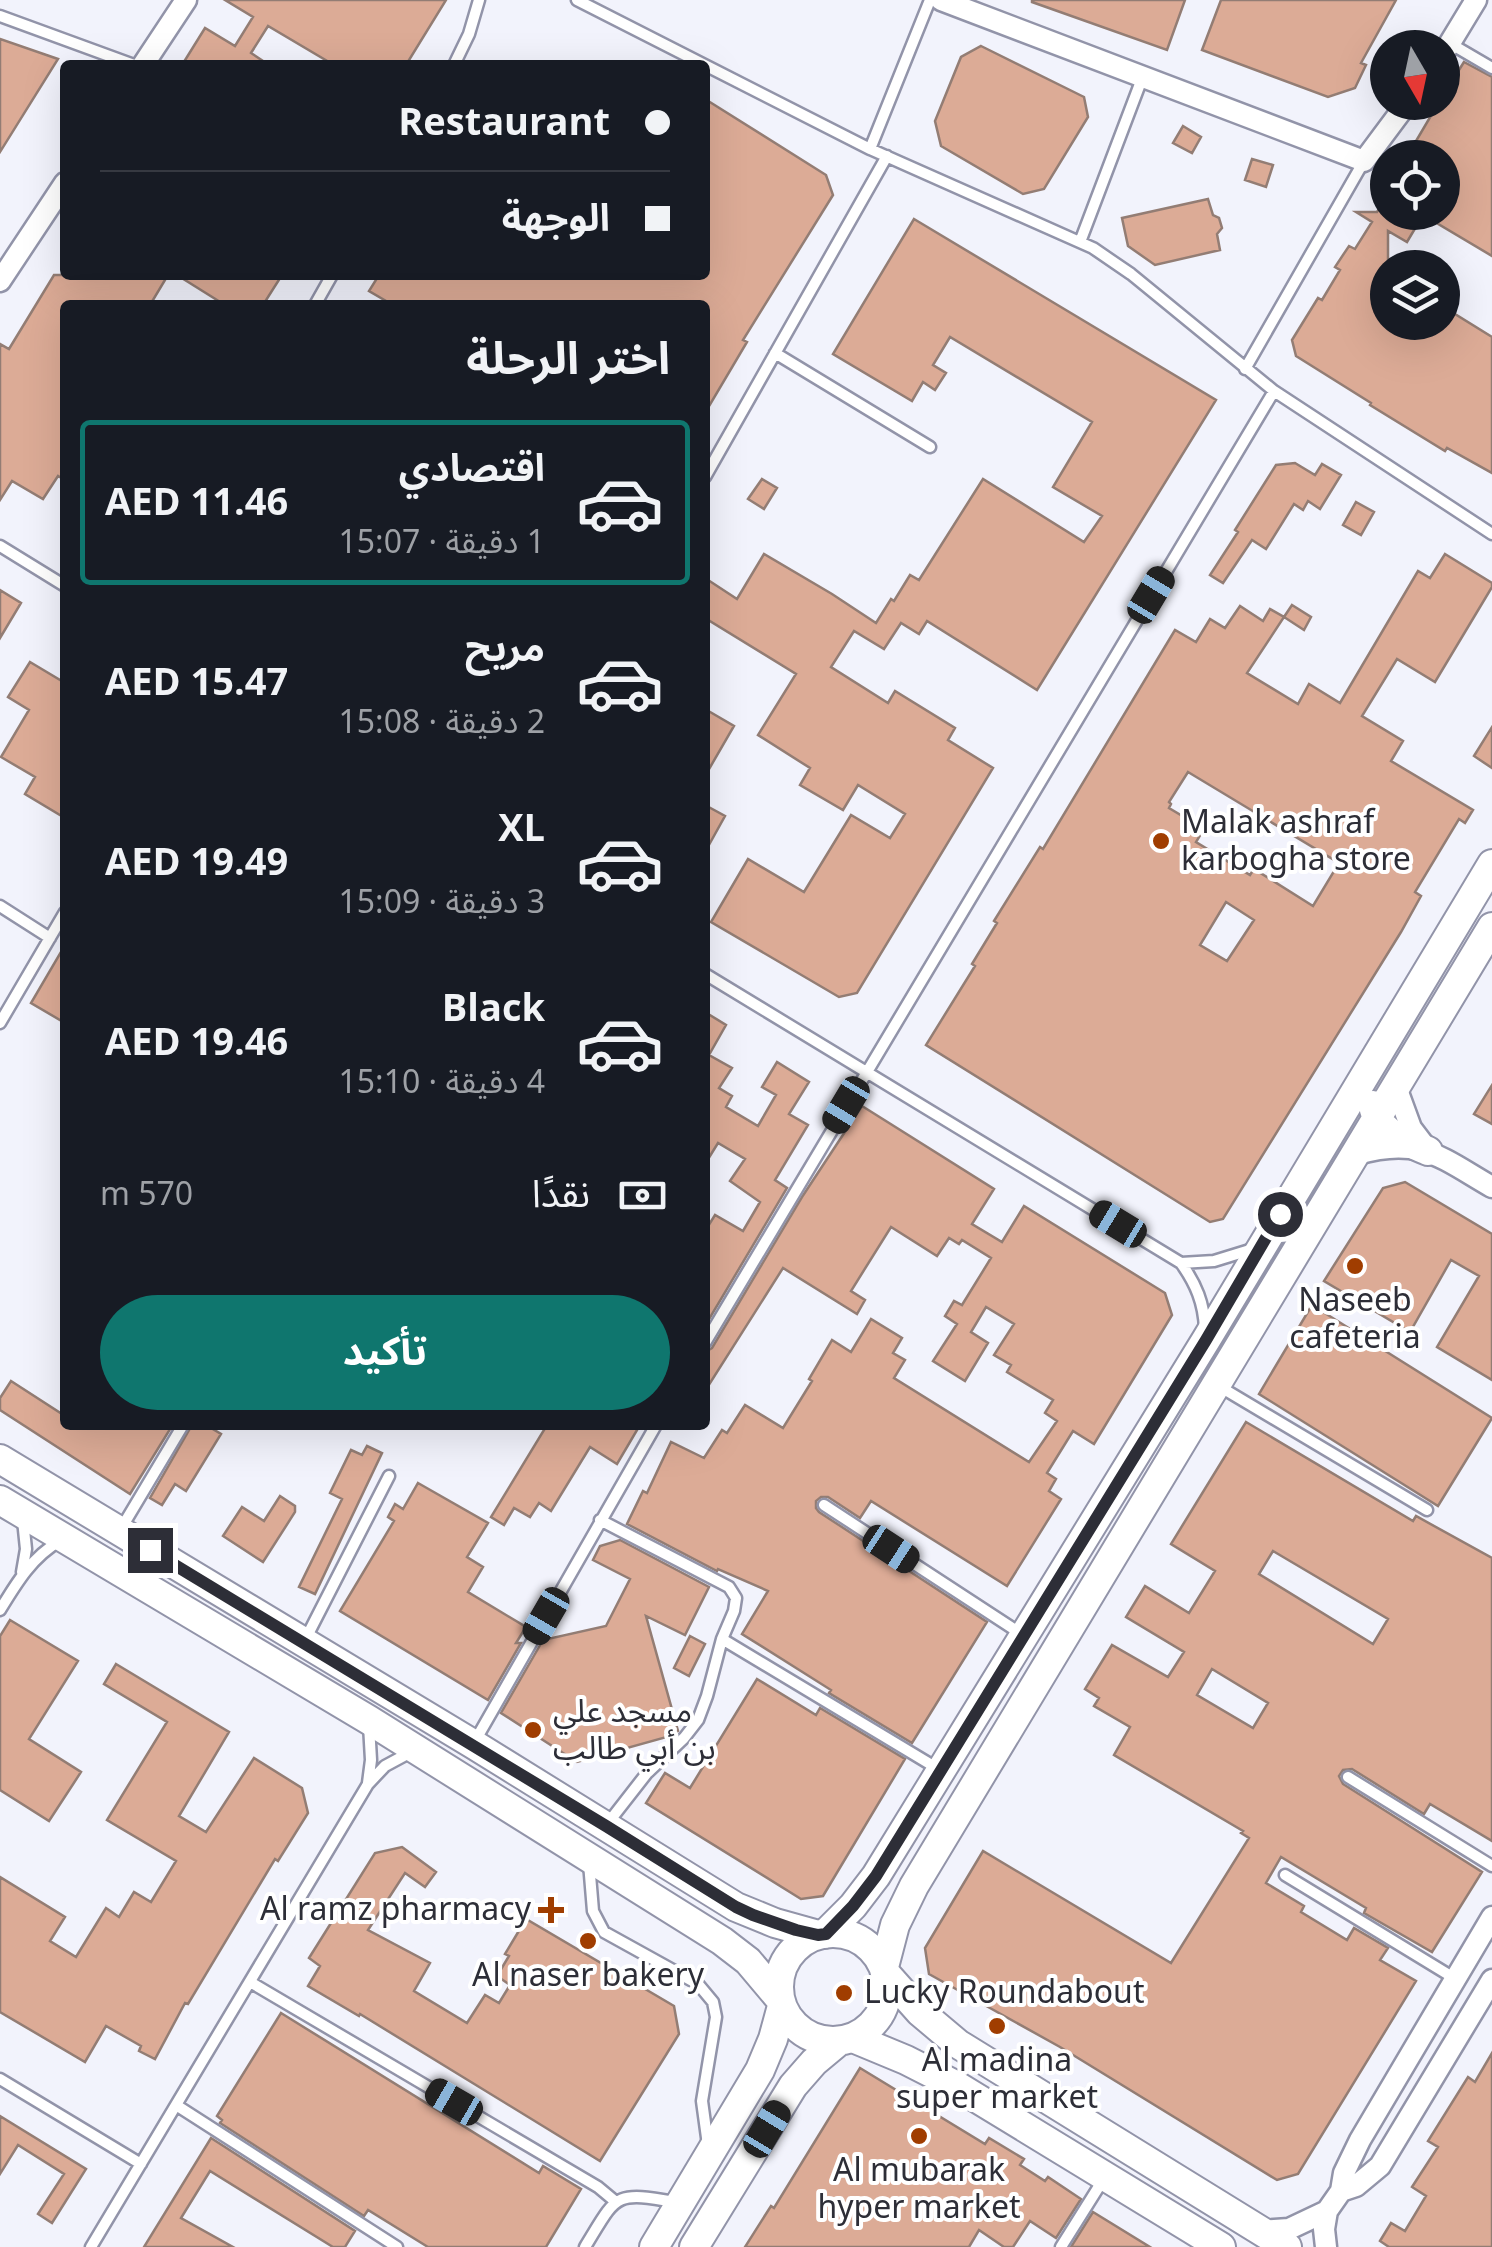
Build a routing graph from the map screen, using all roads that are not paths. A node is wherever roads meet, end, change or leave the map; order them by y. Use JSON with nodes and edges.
{"nodes":[{"id":1,"x":186,"y":0,"type":"edge"},
{"id":2,"x":480,"y":0,"type":"edge"},
{"id":3,"x":577,"y":0,"type":"edge"},
{"id":4,"x":930,"y":0,"type":"edge"},
{"id":5,"x":941,"y":0,"type":"edge"},
{"id":6,"x":1476,"y":0,"type":"edge"},
{"id":7,"x":0,"y":16,"type":"edge"},
{"id":8,"x":1459,"y":30,"type":"edge"},
{"id":9,"x":1460,"y":55,"type":"edge"},
{"id":10,"x":120,"y":60,"type":"edge"},
{"id":11,"x":146,"y":60,"type":"edge"},
{"id":12,"x":456,"y":60,"type":"edge"},
{"id":13,"x":696,"y":60,"type":"edge"},
{"id":14,"x":710,"y":67,"type":"edge"},
{"id":15,"x":1492,"y":68,"type":"edge"},
{"id":16,"x":1144,"y":76,"type":"junction"},
{"id":17,"x":1395,"y":120,"type":"edge"},
{"id":18,"x":870,"y":148,"type":"junction"},
{"id":19,"x":886,"y":156,"type":"junction"},
{"id":20,"x":1364,"y":161,"type":"junction"},
{"id":21,"x":60,"y":190,"type":"edge"},
{"id":22,"x":1080,"y":242,"type":"junction"},
{"id":23,"x":0,"y":280,"type":"edge"},
{"id":24,"x":776,"y":353,"type":"junction"},
{"id":25,"x":1244,"y":369,"type":"junction"},
{"id":26,"x":1274,"y":391,"type":"junction"},
{"id":27,"x":930,"y":447,"type":"dead end"},
{"id":28,"x":710,"y":469,"type":"edge"},
{"id":29,"x":1492,"y":534,"type":"edge"},
{"id":30,"x":0,"y":546,"type":"edge"},
{"id":31,"x":60,"y":583,"type":"edge"},
{"id":32,"x":1492,"y":864,"type":"edge"},
{"id":33,"x":0,"y":906,"type":"edge"},
{"id":34,"x":60,"y":921,"type":"edge"},
{"id":35,"x":1492,"y":927,"type":"edge"},
{"id":36,"x":50,"y":938,"type":"junction"},
{"id":37,"x":710,"y":977,"type":"edge"},
{"id":38,"x":0,"y":1024,"type":"edge"},
{"id":39,"x":1373,"y":1063,"type":"junction"},
{"id":40,"x":866,"y":1071,"type":"junction"},
{"id":41,"x":1396,"y":1088,"type":"junction"},
{"id":42,"x":1377,"y":1120,"type":"junction"},
{"id":43,"x":1428,"y":1150,"type":"junction"},
{"id":44,"x":1357,"y":1154,"type":"junction"},
{"id":45,"x":1492,"y":1187,"type":"edge"},
{"id":46,"x":1262,"y":1245,"type":"junction"},
{"id":47,"x":1181,"y":1262,"type":"junction"},
{"id":48,"x":710,"y":1335,"type":"edge"},
{"id":49,"x":1206,"y":1340,"type":"junction"},
{"id":50,"x":1216,"y":1385,"type":"junction"},
{"id":51,"x":179,"y":1430,"type":"edge"},
{"id":52,"x":653,"y":1430,"type":"edge"},
{"id":53,"x":0,"y":1460,"type":"edge"},
{"id":54,"x":389,"y":1476,"type":"dead end"},
{"id":55,"x":824,"y":1505,"type":"dead end"},
{"id":56,"x":10,"y":1506,"type":"edge"},
{"id":57,"x":1427,"y":1510,"type":"dead end"},
{"id":58,"x":600,"y":1520,"type":"junction"},
{"id":59,"x":120,"y":1531,"type":"junction"},
{"id":60,"x":65,"y":1538,"type":"junction"},
{"id":61,"x":22,"y":1573,"type":"junction"},
{"id":62,"x":0,"y":1610,"type":"edge"},
{"id":63,"x":1024,"y":1636,"type":"junction"},
{"id":64,"x":722,"y":1639,"type":"junction"},
{"id":65,"x":304,"y":1643,"type":"junction"},
{"id":66,"x":368,"y":1720,"type":"junction"},
{"id":67,"x":473,"y":1744,"type":"junction"},
{"id":68,"x":417,"y":1750,"type":"junction"},
{"id":69,"x":940,"y":1770,"type":"junction"},
{"id":70,"x":1348,"y":1778,"type":"dead end"},
{"id":71,"x":368,"y":1784,"type":"junction"},
{"id":72,"x":606,"y":1826,"type":"junction"},
{"id":73,"x":588,"y":1857,"type":"junction"},
{"id":74,"x":1492,"y":1866,"type":"edge"},
{"id":75,"x":1286,"y":1875,"type":"dead end"},
{"id":76,"x":1492,"y":1917,"type":"edge"},
{"id":77,"x":822,"y":1934,"type":"junction"},
{"id":78,"x":885,"y":1971,"type":"junction"},
{"id":79,"x":1454,"y":1978,"type":"junction"},
{"id":80,"x":1492,"y":1980,"type":"edge"},
{"id":81,"x":250,"y":1982,"type":"junction"},
{"id":82,"x":781,"y":2003,"type":"junction"},
{"id":83,"x":845,"y":2040,"type":"junction"},
{"id":84,"x":0,"y":2080,"type":"edge"},
{"id":85,"x":176,"y":2105,"type":"junction"},
{"id":86,"x":710,"y":2156,"type":"junction"},
{"id":87,"x":140,"y":2164,"type":"junction"},
{"id":88,"x":1106,"y":2176,"type":"junction"},
{"id":89,"x":1341,"y":2191,"type":"junction"},
{"id":90,"x":616,"y":2202,"type":"junction"},
{"id":91,"x":681,"y":2203,"type":"junction"},
{"id":92,"x":1327,"y":2211,"type":"junction"},
{"id":93,"x":1261,"y":2231,"type":"junction"},
{"id":94,"x":91,"y":2247,"type":"edge"},
{"id":95,"x":397,"y":2247,"type":"edge"},
{"id":96,"x":585,"y":2247,"type":"edge"},
{"id":97,"x":654,"y":2247,"type":"edge"},
{"id":98,"x":694,"y":2247,"type":"edge"},
{"id":99,"x":1061,"y":2247,"type":"edge"},
{"id":100,"x":1221,"y":2247,"type":"edge"},
{"id":101,"x":1287,"y":2247,"type":"edge"},
{"id":102,"x":1326,"y":2247,"type":"edge"}],
"edges":[{"from":1,"to":11,"type":"street"},
{"from":2,"to":12,"type":"lane"},
{"from":3,"to":13,"type":"lane"},
{"from":4,"to":18,"type":"lane"},
{"from":5,"to":16,"type":"street"},
{"from":6,"to":8,"type":"street"},
{"from":7,"to":10,"type":"lane"},
{"from":9,"to":15,"type":"lane"},
{"from":14,"to":18,"type":"lane"},
{"from":16,"to":20,"type":"street"},
{"from":16,"to":22,"type":"lane"},
{"from":17,"to":20,"type":"street"},
{"from":18,"to":19,"type":"lane"},
{"from":19,"to":22,"type":"lane"},
{"from":19,"to":24,"type":"lane"},
{"from":20,"to":25,"type":"lane"},
{"from":21,"to":23,"type":"street"},
{"from":22,"to":25,"type":"lane"},
{"from":24,"to":27,"type":"lane"},
{"from":24,"to":28,"type":"lane"},
{"from":25,"to":26,"type":"lane"},
{"from":26,"to":29,"type":"lane"},
{"from":26,"to":40,"type":"lane"},
{"from":30,"to":31,"type":"lane"},
{"from":32,"to":39,"type":"main road"},
{"from":33,"to":36,"type":"lane"},
{"from":34,"to":36,"type":"lane"},
{"from":35,"to":41,"type":"main road"},
{"from":36,"to":38,"type":"lane"},
{"from":37,"to":40,"type":"lane"},
{"from":39,"to":42,"type":"main road"},
{"from":39,"to":46,"type":"main road"},
{"from":40,"to":47,"type":"lane"},
{"from":40,"to":48,"type":"lane"},
{"from":41,"to":42,"type":"main road"},
{"from":41,"to":43,"type":"street"},
{"from":42,"to":43,"type":"main road"},
{"from":42,"to":44,"type":"main road"},
{"from":43,"to":44,"type":"street"},
{"from":43,"to":45,"type":"street"},
{"from":44,"to":50,"type":"main road"},
{"from":46,"to":47,"type":"lane"},
{"from":46,"to":49,"type":"main road"},
{"from":47,"to":49,"type":"lane"},
{"from":49,"to":63,"type":"main road"},
{"from":50,"to":57,"type":"lane"},
{"from":50,"to":78,"type":"main road"},
{"from":51,"to":59,"type":"lane"},
{"from":52,"to":58,"type":"lane"},
{"from":53,"to":59,"type":"main road"},
{"from":54,"to":65,"type":"lane"},
{"from":55,"to":63,"type":"lane"},
{"from":56,"to":60,"type":"main road"},
{"from":56,"to":61,"type":"lane"},
{"from":58,"to":64,"type":"lane"},
{"from":58,"to":67,"type":"lane"},
{"from":59,"to":65,"type":"main road"},
{"from":60,"to":61,"type":"lane"},
{"from":60,"to":66,"type":"main road"},
{"from":61,"to":62,"type":"lane"},
{"from":63,"to":69,"type":"main road"},
{"from":64,"to":69,"type":"lane"},
{"from":64,"to":72,"type":"lane"},
{"from":65,"to":67,"type":"main road"},
{"from":66,"to":68,"type":"main road"},
{"from":66,"to":71,"type":"lane"},
{"from":67,"to":72,"type":"main road"},
{"from":68,"to":71,"type":"lane"},
{"from":68,"to":73,"type":"main road"},
{"from":69,"to":77,"type":"main road"},
{"from":70,"to":74,"type":"lane"},
{"from":71,"to":81,"type":"lane"},
{"from":72,"to":77,"type":"main road"},
{"from":73,"to":82,"type":"main road"},
{"from":73,"to":86,"type":"lane"},
{"from":75,"to":79,"type":"lane"},
{"from":76,"to":79,"type":"street"},
{"from":77,"to":78,"type":"main road"},
{"from":77,"to":82,"type":"main road"},
{"from":78,"to":83,"type":"main road"},
{"from":78,"to":93,"type":"main road"},
{"from":79,"to":89,"type":"street"},
{"from":80,"to":89,"type":"street"},
{"from":81,"to":85,"type":"lane"},
{"from":81,"to":90,"type":"lane"},
{"from":82,"to":83,"type":"main road"},
{"from":82,"to":86,"type":"main road"},
{"from":83,"to":88,"type":"main road"},
{"from":83,"to":98,"type":"main road"},
{"from":84,"to":87,"type":"lane"},
{"from":85,"to":87,"type":"lane"},
{"from":85,"to":95,"type":"lane"},
{"from":86,"to":91,"type":"main road"},
{"from":87,"to":94,"type":"lane"},
{"from":88,"to":99,"type":"lane"},
{"from":88,"to":100,"type":"main road"},
{"from":89,"to":92,"type":"street"},
{"from":90,"to":91,"type":"lane"},
{"from":90,"to":96,"type":"lane"},
{"from":91,"to":97,"type":"main road"},
{"from":92,"to":93,"type":"street"},
{"from":92,"to":102,"type":"street"},
{"from":93,"to":101,"type":"main road"}]}
